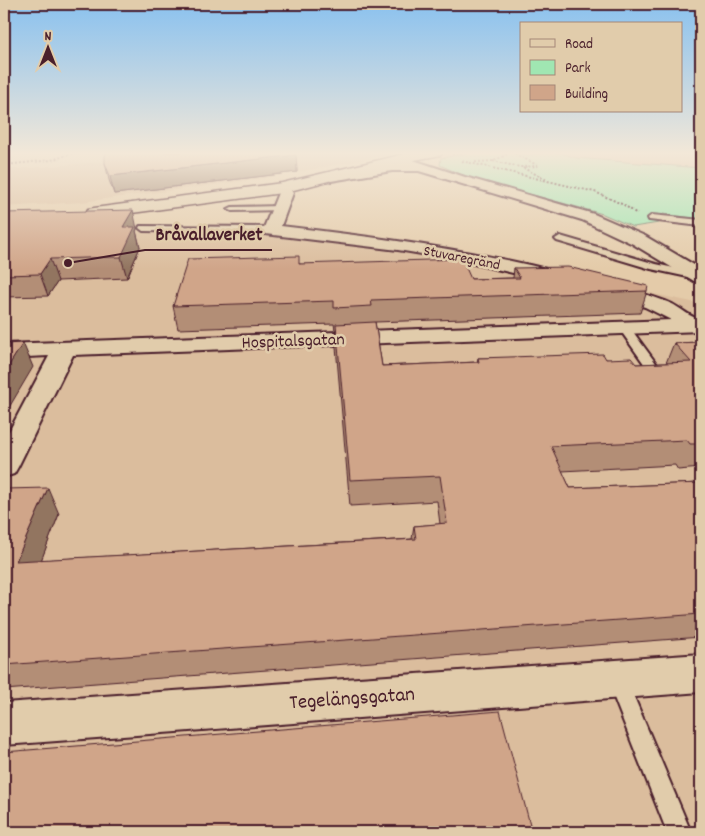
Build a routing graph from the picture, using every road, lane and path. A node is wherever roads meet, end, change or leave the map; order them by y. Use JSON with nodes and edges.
{"nodes":[{"id":1,"x":261,"y":191,"type":"edge"},
{"id":2,"x":285,"y":191,"type":"edge"},
{"id":3,"x":502,"y":191,"type":"edge"},
{"id":4,"x":589,"y":191,"type":"edge"},
{"id":5,"x":280,"y":208,"type":"junction"},
{"id":6,"x":232,"y":209,"type":"dead end"},
{"id":7,"x":78,"y":214,"type":"edge"},
{"id":8,"x":652,"y":218,"type":"joint"},
{"id":9,"x":701,"y":223,"type":"edge"},
{"id":10,"x":143,"y":228,"type":"dead end"},
{"id":11,"x":271,"y":230,"type":"junction"},
{"id":12,"x":560,"y":239,"type":"dead end"},
{"id":13,"x":701,"y":277,"type":"edge"},
{"id":14,"x":570,"y":281,"type":"edge"},
{"id":15,"x":595,"y":288,"type":"edge"},
{"id":16,"x":695,"y":325,"type":"edge"},
{"id":17,"x":624,"y":327,"type":"junction"},
{"id":18,"x":65,"y":348,"type":"junction"},
{"id":19,"x":4,"y":351,"type":"edge"},
{"id":20,"x":644,"y":377,"type":"edge"},
{"id":21,"x":4,"y":467,"type":"edge"},
{"id":22,"x":701,"y":673,"type":"edge"},
{"id":23,"x":616,"y":677,"type":"junction"},
{"id":24,"x":4,"y":724,"type":"edge"},
{"id":25,"x":678,"y":832,"type":"edge"}],
"edges":[{"from":1,"to":7,"type":"main road"},
{"from":2,"to":5,"type":"street"},
{"from":3,"to":13,"type":"street"},
{"from":4,"to":8,"type":"path"},
{"from":5,"to":6,"type":"lane"},
{"from":5,"to":11,"type":"street"},
{"from":8,"to":9,"type":"lane"},
{"from":10,"to":11,"type":"lane"},
{"from":11,"to":14,"type":"street","name":"Stuvaregränd"},
{"from":12,"to":13,"type":"lane"},
{"from":15,"to":16,"type":"street"},
{"from":16,"to":17,"type":"street","name":"Hospitalsgatan"},
{"from":17,"to":18,"type":"street","name":"Hospitalsgatan"},
{"from":17,"to":20,"type":"lane"},
{"from":18,"to":19,"type":"street","name":"Hospitalsgatan"},
{"from":18,"to":21,"type":"street"},
{"from":22,"to":23,"type":"street","name":"Tegelängsgatan"},
{"from":23,"to":24,"type":"street","name":"Tegelängsgatan"},
{"from":23,"to":25,"type":"lane"}]}
